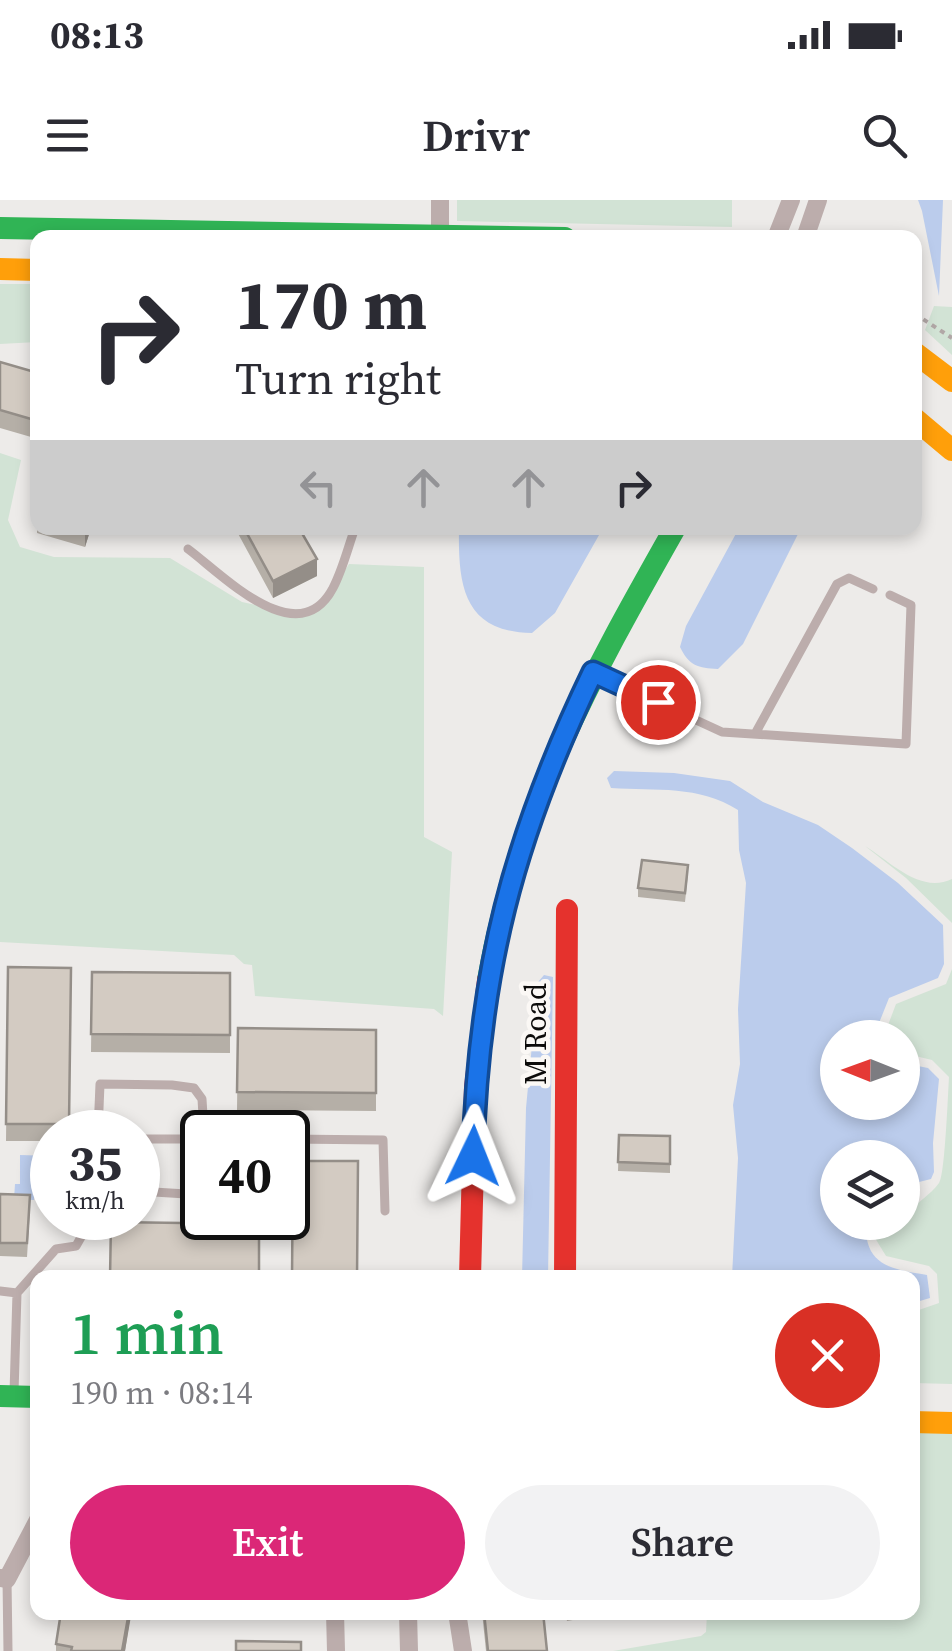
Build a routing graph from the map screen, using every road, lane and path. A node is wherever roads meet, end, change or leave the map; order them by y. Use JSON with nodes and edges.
{"nodes":[{"id":1,"x":440,"y":200,"type":"edge"},
{"id":2,"x":791,"y":200,"type":"edge"},
{"id":3,"x":818,"y":200,"type":"edge"},
{"id":4,"x":0,"y":228,"type":"edge"},
{"id":5,"x":110,"y":230,"type":"edge"},
{"id":6,"x":440,"y":230,"type":"edge"},
{"id":7,"x":779,"y":230,"type":"edge"},
{"id":8,"x":808,"y":230,"type":"edge"},
{"id":9,"x":0,"y":269,"type":"edge"},
{"id":10,"x":30,"y":270,"type":"edge"},
{"id":11,"x":922,"y":319,"type":"edge"},
{"id":12,"x":952,"y":338,"type":"edge"},
{"id":13,"x":922,"y":358,"type":"edge"},
{"id":14,"x":952,"y":381,"type":"edge"},
{"id":15,"x":922,"y":425,"type":"edge"},
{"id":16,"x":952,"y":450,"type":"edge"},
{"id":17,"x":353,"y":535,"type":"edge"},
{"id":18,"x":671,"y":535,"type":"edge"},
{"id":19,"x":188,"y":550,"type":"dead end"},
{"id":20,"x":873,"y":589,"type":"dead end"},
{"id":21,"x":890,"y":595,"type":"dead end"},
{"id":22,"x":593,"y":672,"type":"junction"},
{"id":23,"x":754,"y":734,"type":"junction"},
{"id":24,"x":567,"y":910,"type":"dead end"},
{"id":25,"x":99,"y":1110,"type":"edge"},
{"id":26,"x":202,"y":1110,"type":"edge"},
{"id":27,"x":310,"y":1139,"type":"edge"},
{"id":28,"x":385,"y":1211,"type":"dead end"},
{"id":29,"x":79,"y":1240,"type":"edge"},
{"id":30,"x":37,"y":1270,"type":"edge"},
{"id":31,"x":470,"y":1270,"type":"edge"},
{"id":32,"x":565,"y":1270,"type":"edge"},
{"id":33,"x":30,"y":1278,"type":"edge"},
{"id":34,"x":0,"y":1291,"type":"edge"},
{"id":35,"x":17,"y":1293,"type":"junction"},
{"id":36,"x":17,"y":1396,"type":"edge"},
{"id":37,"x":920,"y":1422,"type":"edge"},
{"id":38,"x":952,"y":1423,"type":"edge"},
{"id":39,"x":30,"y":1534,"type":"edge"},
{"id":40,"x":4,"y":1578,"type":"edge"},
{"id":41,"x":335,"y":1620,"type":"edge"},
{"id":42,"x":408,"y":1620,"type":"edge"},
{"id":43,"x":458,"y":1620,"type":"edge"},
{"id":44,"x":8,"y":1651,"type":"edge"},
{"id":45,"x":336,"y":1651,"type":"edge"},
{"id":46,"x":409,"y":1651,"type":"edge"},
{"id":47,"x":463,"y":1651,"type":"edge"}],
"edges":[{"from":1,"to":6,"type":"street"},
{"from":2,"to":7,"type":"street"},
{"from":3,"to":8,"type":"street"},
{"from":4,"to":5,"type":"street"},
{"from":9,"to":10,"type":"street"},
{"from":11,"to":12,"type":"path"},
{"from":13,"to":14,"type":"street"},
{"from":15,"to":16,"type":"street"},
{"from":17,"to":19,"type":"lane"},
{"from":18,"to":22,"type":"street"},
{"from":20,"to":23,"type":"lane"},
{"from":21,"to":23,"type":"lane"},
{"from":22,"to":23,"type":"lane"},
{"from":22,"to":31,"type":"street"},
{"from":24,"to":32,"type":"street","name":"M Road"},
{"from":25,"to":26,"type":"lane"},
{"from":27,"to":28,"type":"lane"},
{"from":29,"to":30,"type":"lane"},
{"from":33,"to":35,"type":"lane"},
{"from":34,"to":35,"type":"lane"},
{"from":35,"to":36,"type":"lane"},
{"from":37,"to":38,"type":"street"},
{"from":39,"to":40,"type":"street"},
{"from":40,"to":44,"type":"lane"},
{"from":41,"to":45,"type":"street"},
{"from":42,"to":46,"type":"street"},
{"from":43,"to":47,"type":"street"}]}
